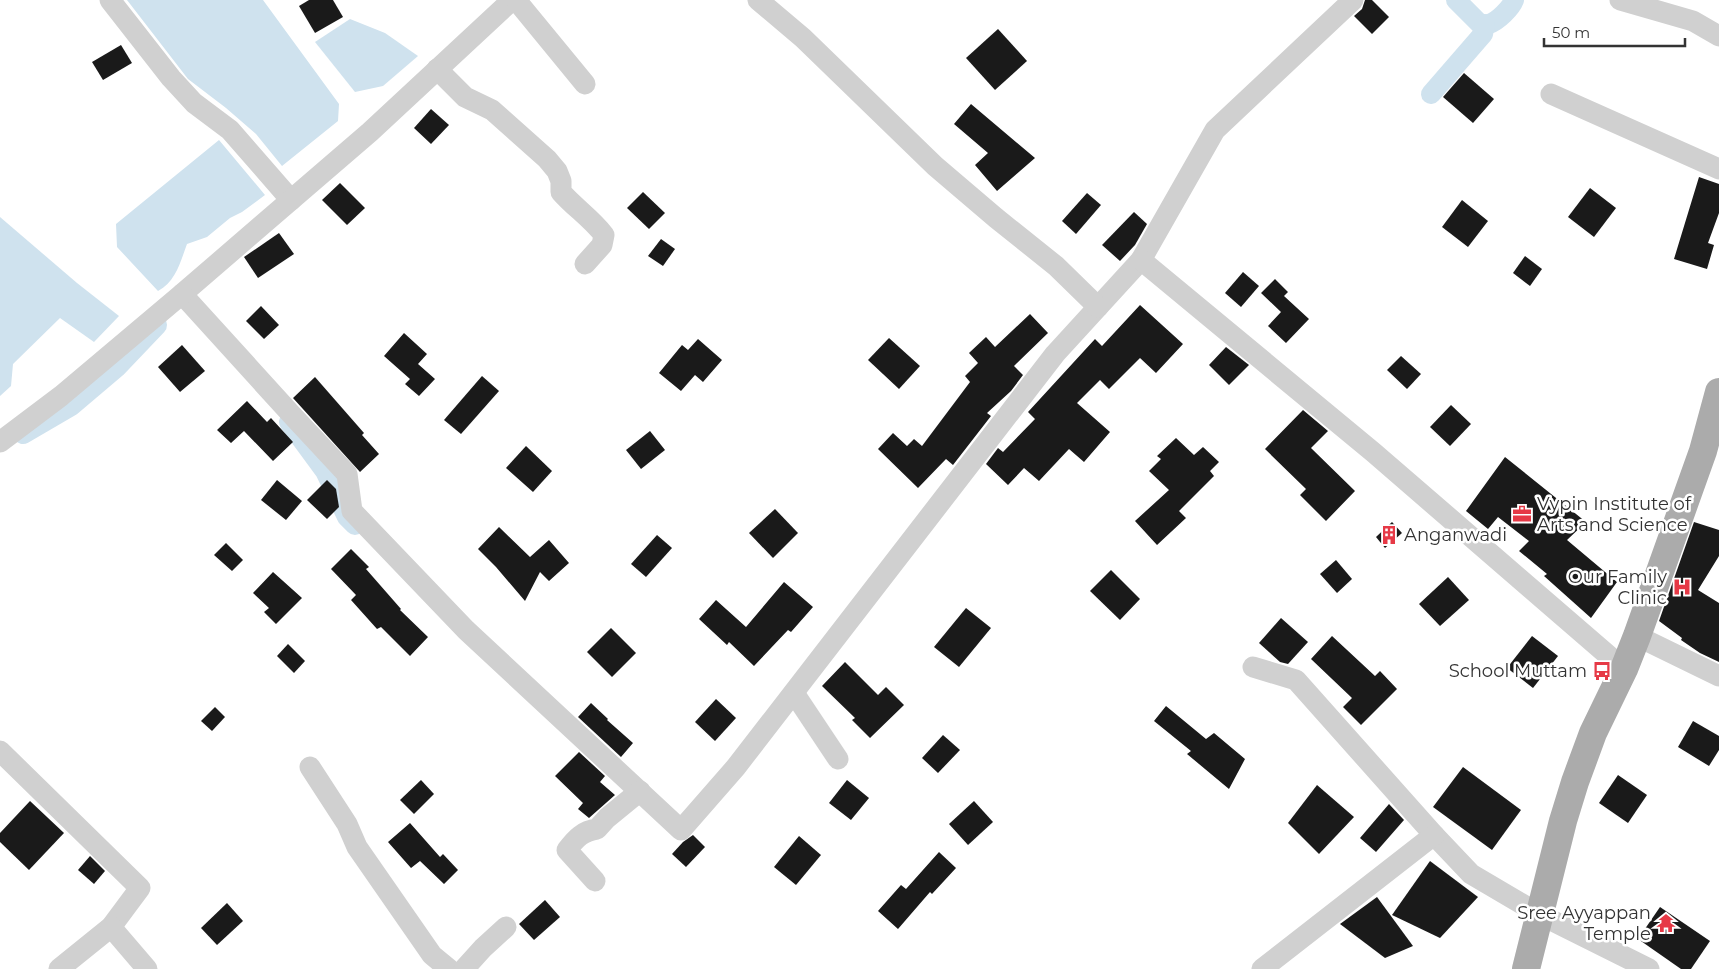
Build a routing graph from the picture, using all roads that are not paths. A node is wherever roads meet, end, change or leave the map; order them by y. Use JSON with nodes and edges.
{"nodes":[{"id":1,"x":110,"y":0,"type":"edge"},
{"id":2,"x":512,"y":0,"type":"edge"},
{"id":3,"x":516,"y":0,"type":"edge"},
{"id":4,"x":758,"y":0,"type":"edge"},
{"id":5,"x":1353,"y":0,"type":"edge"},
{"id":6,"x":1620,"y":0,"type":"edge"},
{"id":7,"x":1719,"y":36,"type":"edge"},
{"id":8,"x":437,"y":69,"type":"junction"},
{"id":9,"x":585,"y":84,"type":"dead end"},
{"id":10,"x":1551,"y":94,"type":"dead end"},
{"id":11,"x":1719,"y":169,"type":"edge"},
{"id":12,"x":291,"y":200,"type":"junction"},
{"id":13,"x":1141,"y":260,"type":"junction"},
{"id":14,"x":585,"y":264,"type":"dead end"},
{"id":15,"x":182,"y":294,"type":"junction"},
{"id":16,"x":1098,"y":307,"type":"junction"},
{"id":17,"x":1719,"y":392,"type":"edge"},
{"id":18,"x":0,"y":442,"type":"edge"},
{"id":19,"x":1637,"y":636,"type":"junction"},
{"id":20,"x":1253,"y":667,"type":"dead end"},
{"id":21,"x":1624,"y":669,"type":"junction"},
{"id":22,"x":1719,"y":676,"type":"edge"},
{"id":23,"x":794,"y":693,"type":"junction"},
{"id":24,"x":0,"y":751,"type":"edge"},
{"id":25,"x":838,"y":760,"type":"dead end"},
{"id":26,"x":310,"y":767,"type":"dead end"},
{"id":27,"x":640,"y":791,"type":"junction"},
{"id":28,"x":1434,"y":836,"type":"junction"},
{"id":29,"x":595,"y":881,"type":"dead end"},
{"id":30,"x":1539,"y":914,"type":"junction"},
{"id":31,"x":506,"y":926,"type":"dead end"},
{"id":32,"x":112,"y":927,"type":"junction"},
{"id":33,"x":59,"y":969,"type":"edge"},
{"id":34,"x":146,"y":969,"type":"edge"},
{"id":35,"x":449,"y":969,"type":"edge"},
{"id":36,"x":464,"y":969,"type":"edge"},
{"id":37,"x":1262,"y":969,"type":"edge"},
{"id":38,"x":1526,"y":969,"type":"edge"},
{"id":39,"x":1649,"y":969,"type":"edge"}],
"edges":[{"from":1,"to":12,"type":"street"},
{"from":2,"to":8,"type":"street"},
{"from":3,"to":9,"type":"street"},
{"from":4,"to":16,"type":"street"},
{"from":5,"to":13,"type":"street"},
{"from":6,"to":7,"type":"street"},
{"from":8,"to":12,"type":"street"},
{"from":8,"to":14,"type":"street"},
{"from":10,"to":11,"type":"street"},
{"from":12,"to":15,"type":"street"},
{"from":13,"to":16,"type":"street"},
{"from":13,"to":21,"type":"street"},
{"from":15,"to":18,"type":"street"},
{"from":15,"to":27,"type":"street"},
{"from":16,"to":23,"type":"street"},
{"from":17,"to":19,"type":"main road"},
{"from":19,"to":21,"type":"main road"},
{"from":19,"to":22,"type":"street"},
{"from":20,"to":28,"type":"street"},
{"from":21,"to":30,"type":"main road"},
{"from":23,"to":25,"type":"street"},
{"from":23,"to":27,"type":"street"},
{"from":24,"to":32,"type":"street"},
{"from":26,"to":35,"type":"street"},
{"from":27,"to":29,"type":"street"},
{"from":28,"to":30,"type":"street"},
{"from":28,"to":37,"type":"street"},
{"from":30,"to":38,"type":"main road"},
{"from":30,"to":39,"type":"street"},
{"from":31,"to":36,"type":"street"},
{"from":32,"to":33,"type":"street"},
{"from":32,"to":34,"type":"street"}]}
